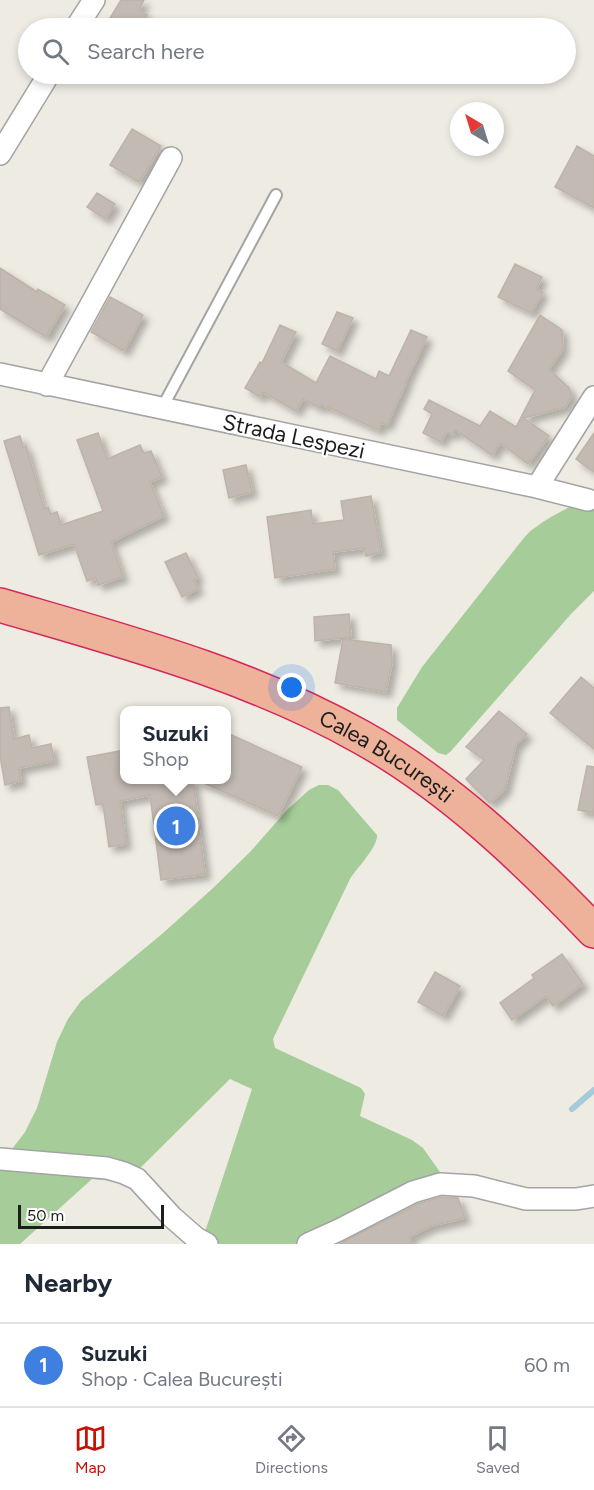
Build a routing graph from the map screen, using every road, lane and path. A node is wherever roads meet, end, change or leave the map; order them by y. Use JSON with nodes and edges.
{"nodes":[{"id":1,"x":94,"y":0,"type":"edge"},
{"id":2,"x":82,"y":18,"type":"edge"},
{"id":3,"x":43,"y":84,"type":"edge"},
{"id":4,"x":0,"y":154,"type":"edge"},
{"id":5,"x":171,"y":158,"type":"dead end"},
{"id":6,"x":276,"y":195,"type":"dead end"},
{"id":7,"x":0,"y":374,"type":"edge"},
{"id":8,"x":47,"y":385,"type":"junction"},
{"id":9,"x":594,"y":397,"type":"edge"},
{"id":10,"x":162,"y":408,"type":"junction"},
{"id":11,"x":537,"y":487,"type":"junction"},
{"id":12,"x":588,"y":500,"type":"dead end"},
{"id":13,"x":0,"y":605,"type":"edge"},
{"id":14,"x":594,"y":931,"type":"edge"},
{"id":15,"x":0,"y":1160,"type":"edge"},
{"id":16,"x":594,"y":1196,"type":"edge"},
{"id":17,"x":207,"y":1244,"type":"edge"},
{"id":18,"x":308,"y":1244,"type":"edge"}],
"edges":[{"from":1,"to":2,"type":"street"},
{"from":3,"to":4,"type":"street"},
{"from":5,"to":8,"type":"street"},
{"from":6,"to":10,"type":"lane"},
{"from":7,"to":8,"type":"street","name":"Strada Lespezi"},
{"from":8,"to":10,"type":"street","name":"Strada Lespezi"},
{"from":9,"to":11,"type":"street"},
{"from":10,"to":11,"type":"street","name":"Strada Lespezi"},
{"from":11,"to":12,"type":"street","name":"Strada Lespezi"},
{"from":13,"to":14,"type":"highway","name":"Calea București"},
{"from":15,"to":17,"type":"street"},
{"from":16,"to":18,"type":"street"}]}
